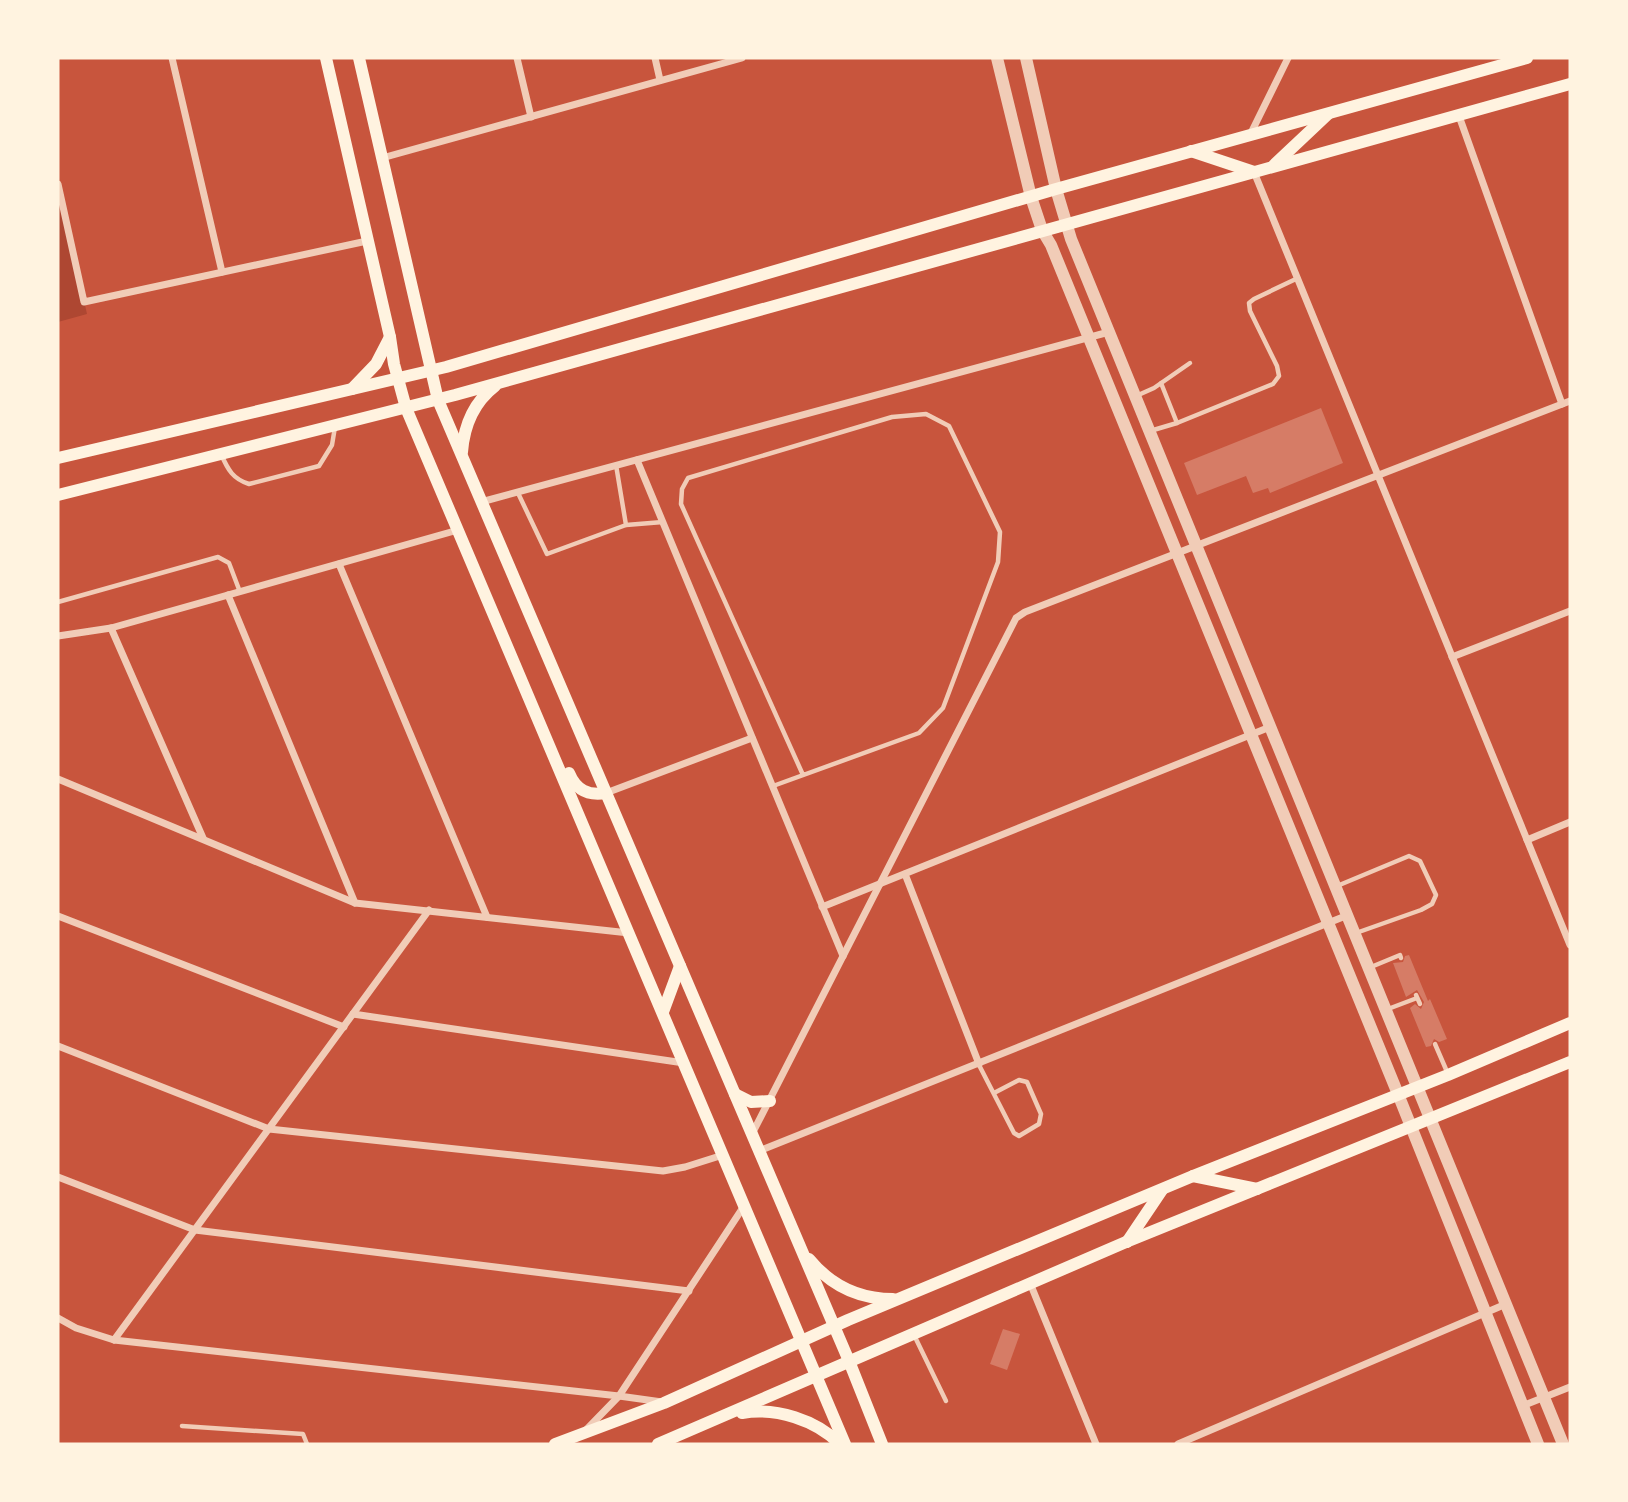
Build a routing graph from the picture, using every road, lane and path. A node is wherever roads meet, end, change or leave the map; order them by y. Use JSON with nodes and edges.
{"nodes":[{"id":1,"x":172,"y":58,"type":"edge"},
{"id":2,"x":326,"y":58,"type":"edge"},
{"id":3,"x":359,"y":58,"type":"edge"},
{"id":4,"x":517,"y":58,"type":"edge"},
{"id":5,"x":655,"y":58,"type":"edge"},
{"id":6,"x":742,"y":58,"type":"edge"},
{"id":7,"x":997,"y":58,"type":"edge"},
{"id":8,"x":1026,"y":58,"type":"edge"},
{"id":9,"x":1288,"y":58,"type":"edge"},
{"id":10,"x":1527,"y":58,"type":"edge"},
{"id":11,"x":660,"y":80,"type":"junction"},
{"id":12,"x":1570,"y":84,"type":"edge"},
{"id":13,"x":1548,"y":90,"type":"junction"},
{"id":14,"x":1570,"y":90,"type":"edge"},
{"id":15,"x":1330,"y":113,"type":"junction"},
{"id":16,"x":1459,"y":116,"type":"junction"},
{"id":17,"x":531,"y":117,"type":"junction"},
{"id":18,"x":1250,"y":136,"type":"junction"},
{"id":19,"x":1191,"y":151,"type":"junction"},
{"id":20,"x":382,"y":158,"type":"junction"},
{"id":21,"x":1272,"y":167,"type":"junction"},
{"id":22,"x":1254,"y":172,"type":"junction"},
{"id":23,"x":58,"y":184,"type":"edge"},
{"id":24,"x":1056,"y":189,"type":"junction"},
{"id":25,"x":1031,"y":197,"type":"junction"},
{"id":26,"x":1065,"y":224,"type":"junction"},
{"id":27,"x":1042,"y":230,"type":"junction"},
{"id":28,"x":367,"y":241,"type":"junction"},
{"id":29,"x":222,"y":272,"type":"junction"},
{"id":30,"x":1298,"y":278,"type":"junction"},
{"id":31,"x":1109,"y":332,"type":"junction"},
{"id":32,"x":390,"y":337,"type":"junction"},
{"id":33,"x":1089,"y":338,"type":"junction"},
{"id":34,"x":1190,"y":363,"type":"dead end"},
{"id":35,"x":430,"y":370,"type":"junction"},
{"id":36,"x":398,"y":378,"type":"junction"},
{"id":37,"x":501,"y":382,"type":"junction"},
{"id":38,"x":1161,"y":383,"type":"junction"},
{"id":39,"x":349,"y":391,"type":"junction"},
{"id":40,"x":1135,"y":397,"type":"junction"},
{"id":41,"x":438,"y":400,"type":"junction"},
{"id":42,"x":1570,"y":401,"type":"edge"},
{"id":43,"x":1562,"y":404,"type":"junction"},
{"id":44,"x":406,"y":408,"type":"junction"},
{"id":45,"x":1177,"y":423,"type":"junction"},
{"id":46,"x":335,"y":425,"type":"junction"},
{"id":47,"x":1149,"y":431,"type":"junction"},
{"id":48,"x":220,"y":454,"type":"junction"},
{"id":49,"x":461,"y":455,"type":"junction"},
{"id":50,"x":58,"y":458,"type":"edge"},
{"id":51,"x":637,"y":460,"type":"junction"},
{"id":52,"x":616,"y":465,"type":"junction"},
{"id":53,"x":1378,"y":475,"type":"junction"},
{"id":54,"x":517,"y":492,"type":"junction"},
{"id":55,"x":58,"y":495,"type":"edge"},
{"id":56,"x":481,"y":502,"type":"junction"},
{"id":57,"x":663,"y":522,"type":"junction"},
{"id":58,"x":626,"y":525,"type":"junction"},
{"id":59,"x":458,"y":530,"type":"junction"},
{"id":60,"x":1196,"y":546,"type":"junction"},
{"id":61,"x":1177,"y":554,"type":"junction"},
{"id":62,"x":339,"y":564,"type":"junction"},
{"id":63,"x":240,"y":592,"type":"junction"},
{"id":64,"x":228,"y":595,"type":"junction"},
{"id":65,"x":58,"y":602,"type":"edge"},
{"id":66,"x":1570,"y":611,"type":"edge"},
{"id":67,"x":111,"y":628,"type":"junction"},
{"id":68,"x":58,"y":636,"type":"edge"},
{"id":69,"x":1452,"y":657,"type":"junction"},
{"id":70,"x":1270,"y":727,"type":"junction"},
{"id":71,"x":1251,"y":735,"type":"junction"},
{"id":72,"x":752,"y":738,"type":"junction"},
{"id":73,"x":547,"y":740,"type":"junction"},
{"id":74,"x":803,"y":775,"type":"junction"},
{"id":75,"x":58,"y":779,"type":"edge"},
{"id":76,"x":772,"y":786,"type":"junction"},
{"id":77,"x":606,"y":793,"type":"junction"},
{"id":78,"x":1570,"y":822,"type":"edge"},
{"id":79,"x":203,"y":838,"type":"junction"},
{"id":80,"x":1527,"y":840,"type":"junction"},
{"id":81,"x":905,"y":874,"type":"junction"},
{"id":82,"x":883,"y":882,"type":"junction"},
{"id":83,"x":1336,"y":887,"type":"junction"},
{"id":84,"x":355,"y":903,"type":"junction"},
{"id":85,"x":822,"y":907,"type":"junction"},
{"id":86,"x":429,"y":910,"type":"junction"},
{"id":87,"x":1348,"y":915,"type":"junction"},
{"id":88,"x":58,"y":916,"type":"edge"},
{"id":89,"x":487,"y":917,"type":"junction"},
{"id":90,"x":1328,"y":923,"type":"junction"},
{"id":91,"x":629,"y":933,"type":"junction"},
{"id":92,"x":1355,"y":934,"type":"junction"},
{"id":93,"x":1570,"y":945,"type":"edge"},
{"id":94,"x":843,"y":956,"type":"junction"},
{"id":95,"x":1401,"y":958,"type":"dead end"},
{"id":96,"x":680,"y":966,"type":"junction"},
{"id":97,"x":1369,"y":968,"type":"junction"},
{"id":98,"x":1420,"y":1004,"type":"dead end"},
{"id":99,"x":1386,"y":1010,"type":"junction"},
{"id":100,"x":663,"y":1012,"type":"junction"},
{"id":101,"x":353,"y":1014,"type":"junction"},
{"id":102,"x":1570,"y":1023,"type":"edge"},
{"id":103,"x":344,"y":1027,"type":"junction"},
{"id":104,"x":1435,"y":1044,"type":"dead end"},
{"id":105,"x":58,"y":1046,"type":"edge"},
{"id":106,"x":1570,"y":1062,"type":"edge"},
{"id":107,"x":684,"y":1063,"type":"junction"},
{"id":108,"x":979,"y":1064,"type":"junction"},
{"id":109,"x":1448,"y":1075,"type":"junction"},
{"id":110,"x":1418,"y":1087,"type":"junction"},
{"id":111,"x":735,"y":1093,"type":"junction"},
{"id":112,"x":994,"y":1093,"type":"junction"},
{"id":113,"x":1398,"y":1094,"type":"junction"},
{"id":114,"x":770,"y":1101,"type":"junction"},
{"id":115,"x":1430,"y":1119,"type":"junction"},
{"id":116,"x":1410,"y":1127,"type":"junction"},
{"id":117,"x":269,"y":1129,"type":"junction"},
{"id":118,"x":752,"y":1134,"type":"junction"},
{"id":119,"x":759,"y":1151,"type":"junction"},
{"id":120,"x":723,"y":1155,"type":"junction"},
{"id":121,"x":1193,"y":1176,"type":"junction"},
{"id":122,"x":58,"y":1177,"type":"edge"},
{"id":123,"x":1162,"y":1189,"type":"junction"},
{"id":124,"x":1258,"y":1189,"type":"junction"},
{"id":125,"x":745,"y":1205,"type":"junction"},
{"id":126,"x":195,"y":1230,"type":"junction"},
{"id":127,"x":1126,"y":1242,"type":"junction"},
{"id":128,"x":799,"y":1243,"type":"junction"},
{"id":129,"x":1030,"y":1283,"type":"junction"},
{"id":130,"x":689,"y":1291,"type":"junction"},
{"id":131,"x":901,"y":1298,"type":"junction"},
{"id":132,"x":1506,"y":1304,"type":"junction"},
{"id":133,"x":1485,"y":1313,"type":"junction"},
{"id":134,"x":58,"y":1318,"type":"edge"},
{"id":135,"x":834,"y":1326,"type":"junction"},
{"id":136,"x":913,"y":1333,"type":"junction"},
{"id":137,"x":114,"y":1340,"type":"junction"},
{"id":138,"x":802,"y":1341,"type":"junction"},
{"id":139,"x":849,"y":1361,"type":"junction"},
{"id":140,"x":817,"y":1375,"type":"junction"},
{"id":141,"x":1570,"y":1387,"type":"edge"},
{"id":142,"x":619,"y":1395,"type":"junction"},
{"id":143,"x":1544,"y":1397,"type":"junction"},
{"id":144,"x":946,"y":1401,"type":"dead end"},
{"id":145,"x":664,"y":1403,"type":"junction"},
{"id":146,"x":1522,"y":1406,"type":"junction"},
{"id":147,"x":728,"y":1416,"type":"junction"},
{"id":148,"x":182,"y":1426,"type":"dead end"},
{"id":149,"x":583,"y":1433,"type":"junction"},
{"id":150,"x":307,"y":1444,"type":"edge"},
{"id":151,"x":555,"y":1444,"type":"edge"},
{"id":152,"x":658,"y":1444,"type":"edge"},
{"id":153,"x":843,"y":1444,"type":"edge"},
{"id":154,"x":882,"y":1444,"type":"edge"},
{"id":155,"x":1096,"y":1444,"type":"edge"},
{"id":156,"x":1178,"y":1444,"type":"edge"},
{"id":157,"x":1538,"y":1444,"type":"edge"},
{"id":158,"x":1563,"y":1444,"type":"edge"}],
"edges":[{"from":1,"to":29,"type":"street"},
{"from":2,"to":28,"type":"main road"},
{"from":3,"to":20,"type":"main road"},
{"from":4,"to":17,"type":"street"},
{"from":5,"to":11,"type":"street"},
{"from":6,"to":11,"type":"street"},
{"from":7,"to":25,"type":"street"},
{"from":8,"to":24,"type":"street"},
{"from":9,"to":18,"type":"street"},
{"from":10,"to":15,"type":"main road"},
{"from":11,"to":17,"type":"street"},
{"from":12,"to":13,"type":"main road"},
{"from":13,"to":14,"type":"main road"},
{"from":13,"to":16,"type":"main road"},
{"from":15,"to":18,"type":"main road"},
{"from":15,"to":21,"type":"main road"},
{"from":16,"to":21,"type":"main road"},
{"from":16,"to":43,"type":"street"},
{"from":17,"to":20,"type":"street"},
{"from":18,"to":19,"type":"main road"},
{"from":19,"to":22,"type":"main road"},
{"from":19,"to":24,"type":"main road"},
{"from":20,"to":35,"type":"main road"},
{"from":21,"to":22,"type":"main road"},
{"from":22,"to":26,"type":"main road"},
{"from":22,"to":30,"type":"street"},
{"from":23,"to":29,"type":"street"},
{"from":24,"to":25,"type":"main road"},
{"from":24,"to":26,"type":"street"},
{"from":25,"to":27,"type":"street"},
{"from":25,"to":35,"type":"main road"},
{"from":26,"to":27,"type":"main road"},
{"from":26,"to":31,"type":"street"},
{"from":27,"to":33,"type":"street"},
{"from":27,"to":37,"type":"main road"},
{"from":28,"to":29,"type":"street"},
{"from":28,"to":32,"type":"main road"},
{"from":30,"to":45,"type":"lane"},
{"from":30,"to":53,"type":"street"},
{"from":31,"to":33,"type":"street"},
{"from":31,"to":40,"type":"street"},
{"from":32,"to":36,"type":"main road"},
{"from":32,"to":39,"type":"main road"},
{"from":33,"to":51,"type":"street"},
{"from":33,"to":61,"type":"street"},
{"from":34,"to":38,"type":"lane"},
{"from":35,"to":36,"type":"main road"},
{"from":35,"to":41,"type":"main road"},
{"from":36,"to":39,"type":"main road"},
{"from":36,"to":44,"type":"main road"},
{"from":37,"to":41,"type":"main road"},
{"from":37,"to":49,"type":"main road"},
{"from":38,"to":40,"type":"lane"},
{"from":38,"to":45,"type":"lane"},
{"from":39,"to":50,"type":"main road"},
{"from":40,"to":47,"type":"street"},
{"from":41,"to":44,"type":"main road"},
{"from":41,"to":49,"type":"main road"},
{"from":42,"to":43,"type":"street"},
{"from":43,"to":53,"type":"street"},
{"from":44,"to":46,"type":"main road"},
{"from":44,"to":59,"type":"main road"},
{"from":45,"to":47,"type":"lane"},
{"from":46,"to":48,"type":"main road"},
{"from":46,"to":48,"type":"lane"},
{"from":47,"to":60,"type":"street"},
{"from":48,"to":55,"type":"main road"},
{"from":49,"to":56,"type":"main road"},
{"from":51,"to":52,"type":"street"},
{"from":51,"to":57,"type":"street"},
{"from":52,"to":54,"type":"street"},
{"from":52,"to":58,"type":"lane"},
{"from":53,"to":60,"type":"street"},
{"from":53,"to":69,"type":"street"},
{"from":54,"to":56,"type":"street"},
{"from":54,"to":58,"type":"lane"},
{"from":56,"to":77,"type":"main road"},
{"from":57,"to":58,"type":"lane"},
{"from":57,"to":72,"type":"street"},
{"from":59,"to":62,"type":"street"},
{"from":59,"to":73,"type":"main road"},
{"from":60,"to":61,"type":"street"},
{"from":60,"to":70,"type":"street"},
{"from":61,"to":71,"type":"street"},
{"from":61,"to":82,"type":"street"},
{"from":62,"to":63,"type":"street"},
{"from":62,"to":89,"type":"street"},
{"from":63,"to":64,"type":"street"},
{"from":63,"to":65,"type":"lane"},
{"from":64,"to":67,"type":"street"},
{"from":64,"to":84,"type":"street"},
{"from":66,"to":69,"type":"street"},
{"from":67,"to":68,"type":"street"},
{"from":67,"to":79,"type":"street"},
{"from":69,"to":80,"type":"street"},
{"from":70,"to":71,"type":"street"},
{"from":70,"to":83,"type":"street"},
{"from":71,"to":81,"type":"street"},
{"from":71,"to":90,"type":"street"},
{"from":72,"to":76,"type":"street"},
{"from":72,"to":77,"type":"street"},
{"from":73,"to":77,"type":"main road"},
{"from":73,"to":91,"type":"main road"},
{"from":74,"to":74,"type":"lane"},
{"from":74,"to":76,"type":"lane"},
{"from":75,"to":79,"type":"street"},
{"from":76,"to":85,"type":"street"},
{"from":77,"to":96,"type":"main road"},
{"from":78,"to":80,"type":"street"},
{"from":79,"to":84,"type":"street"},
{"from":80,"to":93,"type":"street"},
{"from":81,"to":82,"type":"street"},
{"from":81,"to":108,"type":"street"},
{"from":82,"to":85,"type":"street"},
{"from":82,"to":94,"type":"street"},
{"from":83,"to":87,"type":"street"},
{"from":83,"to":92,"type":"lane"},
{"from":84,"to":86,"type":"street"},
{"from":85,"to":94,"type":"street"},
{"from":86,"to":89,"type":"street"},
{"from":86,"to":101,"type":"street"},
{"from":87,"to":90,"type":"street"},
{"from":87,"to":92,"type":"street"},
{"from":88,"to":103,"type":"street"},
{"from":89,"to":91,"type":"street"},
{"from":90,"to":108,"type":"street"},
{"from":90,"to":113,"type":"street"},
{"from":91,"to":100,"type":"main road"},
{"from":92,"to":97,"type":"street"},
{"from":94,"to":114,"type":"street"},
{"from":95,"to":97,"type":"lane"},
{"from":96,"to":100,"type":"main road"},
{"from":96,"to":111,"type":"main road"},
{"from":97,"to":99,"type":"street"},
{"from":98,"to":99,"type":"lane"},
{"from":99,"to":110,"type":"street"},
{"from":100,"to":107,"type":"main road"},
{"from":101,"to":103,"type":"street"},
{"from":101,"to":107,"type":"street"},
{"from":102,"to":109,"type":"main road"},
{"from":103,"to":117,"type":"street"},
{"from":104,"to":109,"type":"lane"},
{"from":105,"to":117,"type":"street"},
{"from":106,"to":115,"type":"main road"},
{"from":107,"to":120,"type":"main road"},
{"from":108,"to":112,"type":"lane"},
{"from":108,"to":119,"type":"street"},
{"from":109,"to":110,"type":"main road"},
{"from":110,"to":113,"type":"main road"},
{"from":110,"to":115,"type":"street"},
{"from":111,"to":114,"type":"main road"},
{"from":111,"to":118,"type":"main road"},
{"from":112,"to":112,"type":"lane"},
{"from":113,"to":116,"type":"street"},
{"from":113,"to":121,"type":"main road"},
{"from":114,"to":118,"type":"street"},
{"from":115,"to":116,"type":"main road"},
{"from":115,"to":132,"type":"street"},
{"from":116,"to":124,"type":"main road"},
{"from":116,"to":133,"type":"street"},
{"from":117,"to":120,"type":"street"},
{"from":117,"to":126,"type":"street"},
{"from":118,"to":119,"type":"main road"},
{"from":119,"to":128,"type":"main road"},
{"from":120,"to":125,"type":"main road"},
{"from":121,"to":123,"type":"main road"},
{"from":121,"to":124,"type":"main road"},
{"from":122,"to":126,"type":"street"},
{"from":123,"to":127,"type":"main road"},
{"from":123,"to":131,"type":"main road"},
{"from":124,"to":127,"type":"main road"},
{"from":125,"to":130,"type":"street"},
{"from":125,"to":138,"type":"main road"},
{"from":126,"to":130,"type":"street"},
{"from":126,"to":137,"type":"street"},
{"from":127,"to":129,"type":"main road"},
{"from":128,"to":131,"type":"main road"},
{"from":128,"to":135,"type":"main road"},
{"from":129,"to":136,"type":"main road"},
{"from":129,"to":155,"type":"street"},
{"from":130,"to":142,"type":"street"},
{"from":131,"to":135,"type":"main road"},
{"from":132,"to":133,"type":"street"},
{"from":132,"to":143,"type":"street"},
{"from":133,"to":146,"type":"street"},
{"from":133,"to":156,"type":"street"},
{"from":134,"to":137,"type":"street"},
{"from":135,"to":138,"type":"main road"},
{"from":135,"to":139,"type":"main road"},
{"from":136,"to":139,"type":"main road"},
{"from":136,"to":144,"type":"lane"},
{"from":137,"to":142,"type":"street"},
{"from":138,"to":140,"type":"main road"},
{"from":138,"to":145,"type":"main road"},
{"from":139,"to":140,"type":"main road"},
{"from":139,"to":154,"type":"main road"},
{"from":140,"to":147,"type":"main road"},
{"from":140,"to":153,"type":"main road"},
{"from":141,"to":143,"type":"street"},
{"from":142,"to":145,"type":"street"},
{"from":142,"to":149,"type":"street"},
{"from":143,"to":146,"type":"street"},
{"from":143,"to":158,"type":"street"},
{"from":145,"to":149,"type":"main road"},
{"from":146,"to":157,"type":"street"},
{"from":147,"to":152,"type":"main road"},
{"from":147,"to":153,"type":"main road"},
{"from":148,"to":150,"type":"lane"},
{"from":149,"to":151,"type":"main road"}]}
